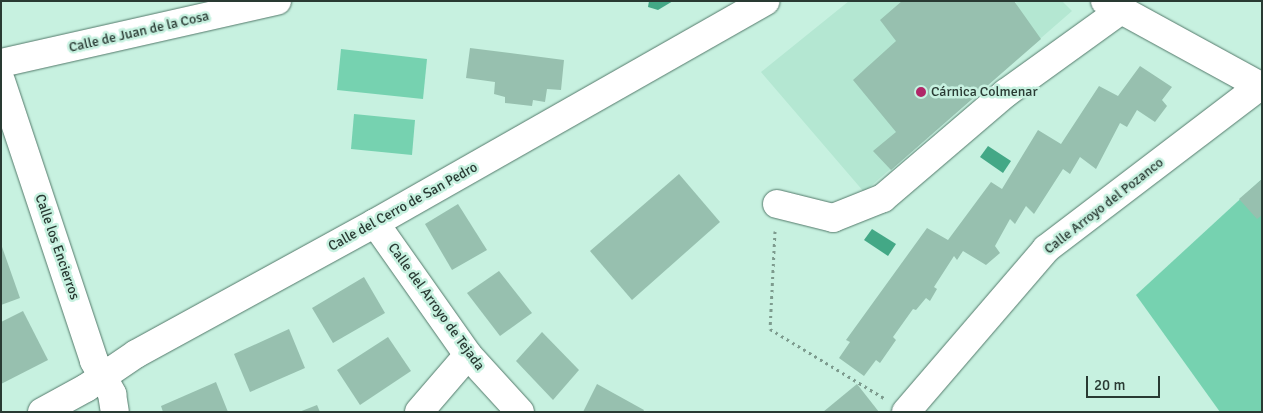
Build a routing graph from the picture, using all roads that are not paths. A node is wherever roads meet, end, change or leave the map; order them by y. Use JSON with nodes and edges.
{"nodes":[{"id":1,"x":277,"y":1,"type":"edge"},
{"id":2,"x":765,"y":1,"type":"edge"},
{"id":3,"x":1113,"y":5,"type":"edge"},
{"id":4,"x":1,"y":64,"type":"edge"},
{"id":5,"x":1,"y":81,"type":"edge"},
{"id":6,"x":1261,"y":87,"type":"edge"},
{"id":7,"x":777,"y":204,"type":"road end"},
{"id":8,"x":375,"y":223,"type":"junction"},
{"id":9,"x":468,"y":354,"type":"junction"},
{"id":10,"x":103,"y":376,"type":"junction"},
{"id":11,"x":897,"y":407,"type":"edge"},
{"id":12,"x":42,"y":412,"type":"edge"},
{"id":13,"x":116,"y":412,"type":"edge"},
{"id":14,"x":419,"y":412,"type":"edge"},
{"id":15,"x":520,"y":412,"type":"edge"}],
"edges":[{"from":1,"to":4,"type":"street","name":"Calle de Juan de la Cosa"},
{"from":2,"to":8,"type":"street","name":"Calle del Cerro de San Pedro"},
{"from":3,"to":6,"type":"street"},
{"from":3,"to":7,"type":"street"},
{"from":5,"to":10,"type":"street","name":"Calle los Encierros"},
{"from":6,"to":11,"type":"street","name":"Calle Arroyo del Pozanco"},
{"from":8,"to":9,"type":"street","name":"Calle del Arroyo de Tejada"},
{"from":8,"to":10,"type":"street","name":"Calle del Cerro de San Pedro"},
{"from":9,"to":14,"type":"street"},
{"from":9,"to":15,"type":"street","name":"Calle del Arroyo de Tejada"},
{"from":10,"to":12,"type":"street","name":"Calle del Cerro de San Pedro"},
{"from":10,"to":13,"type":"street","name":"Calle los Encierros"}]}
